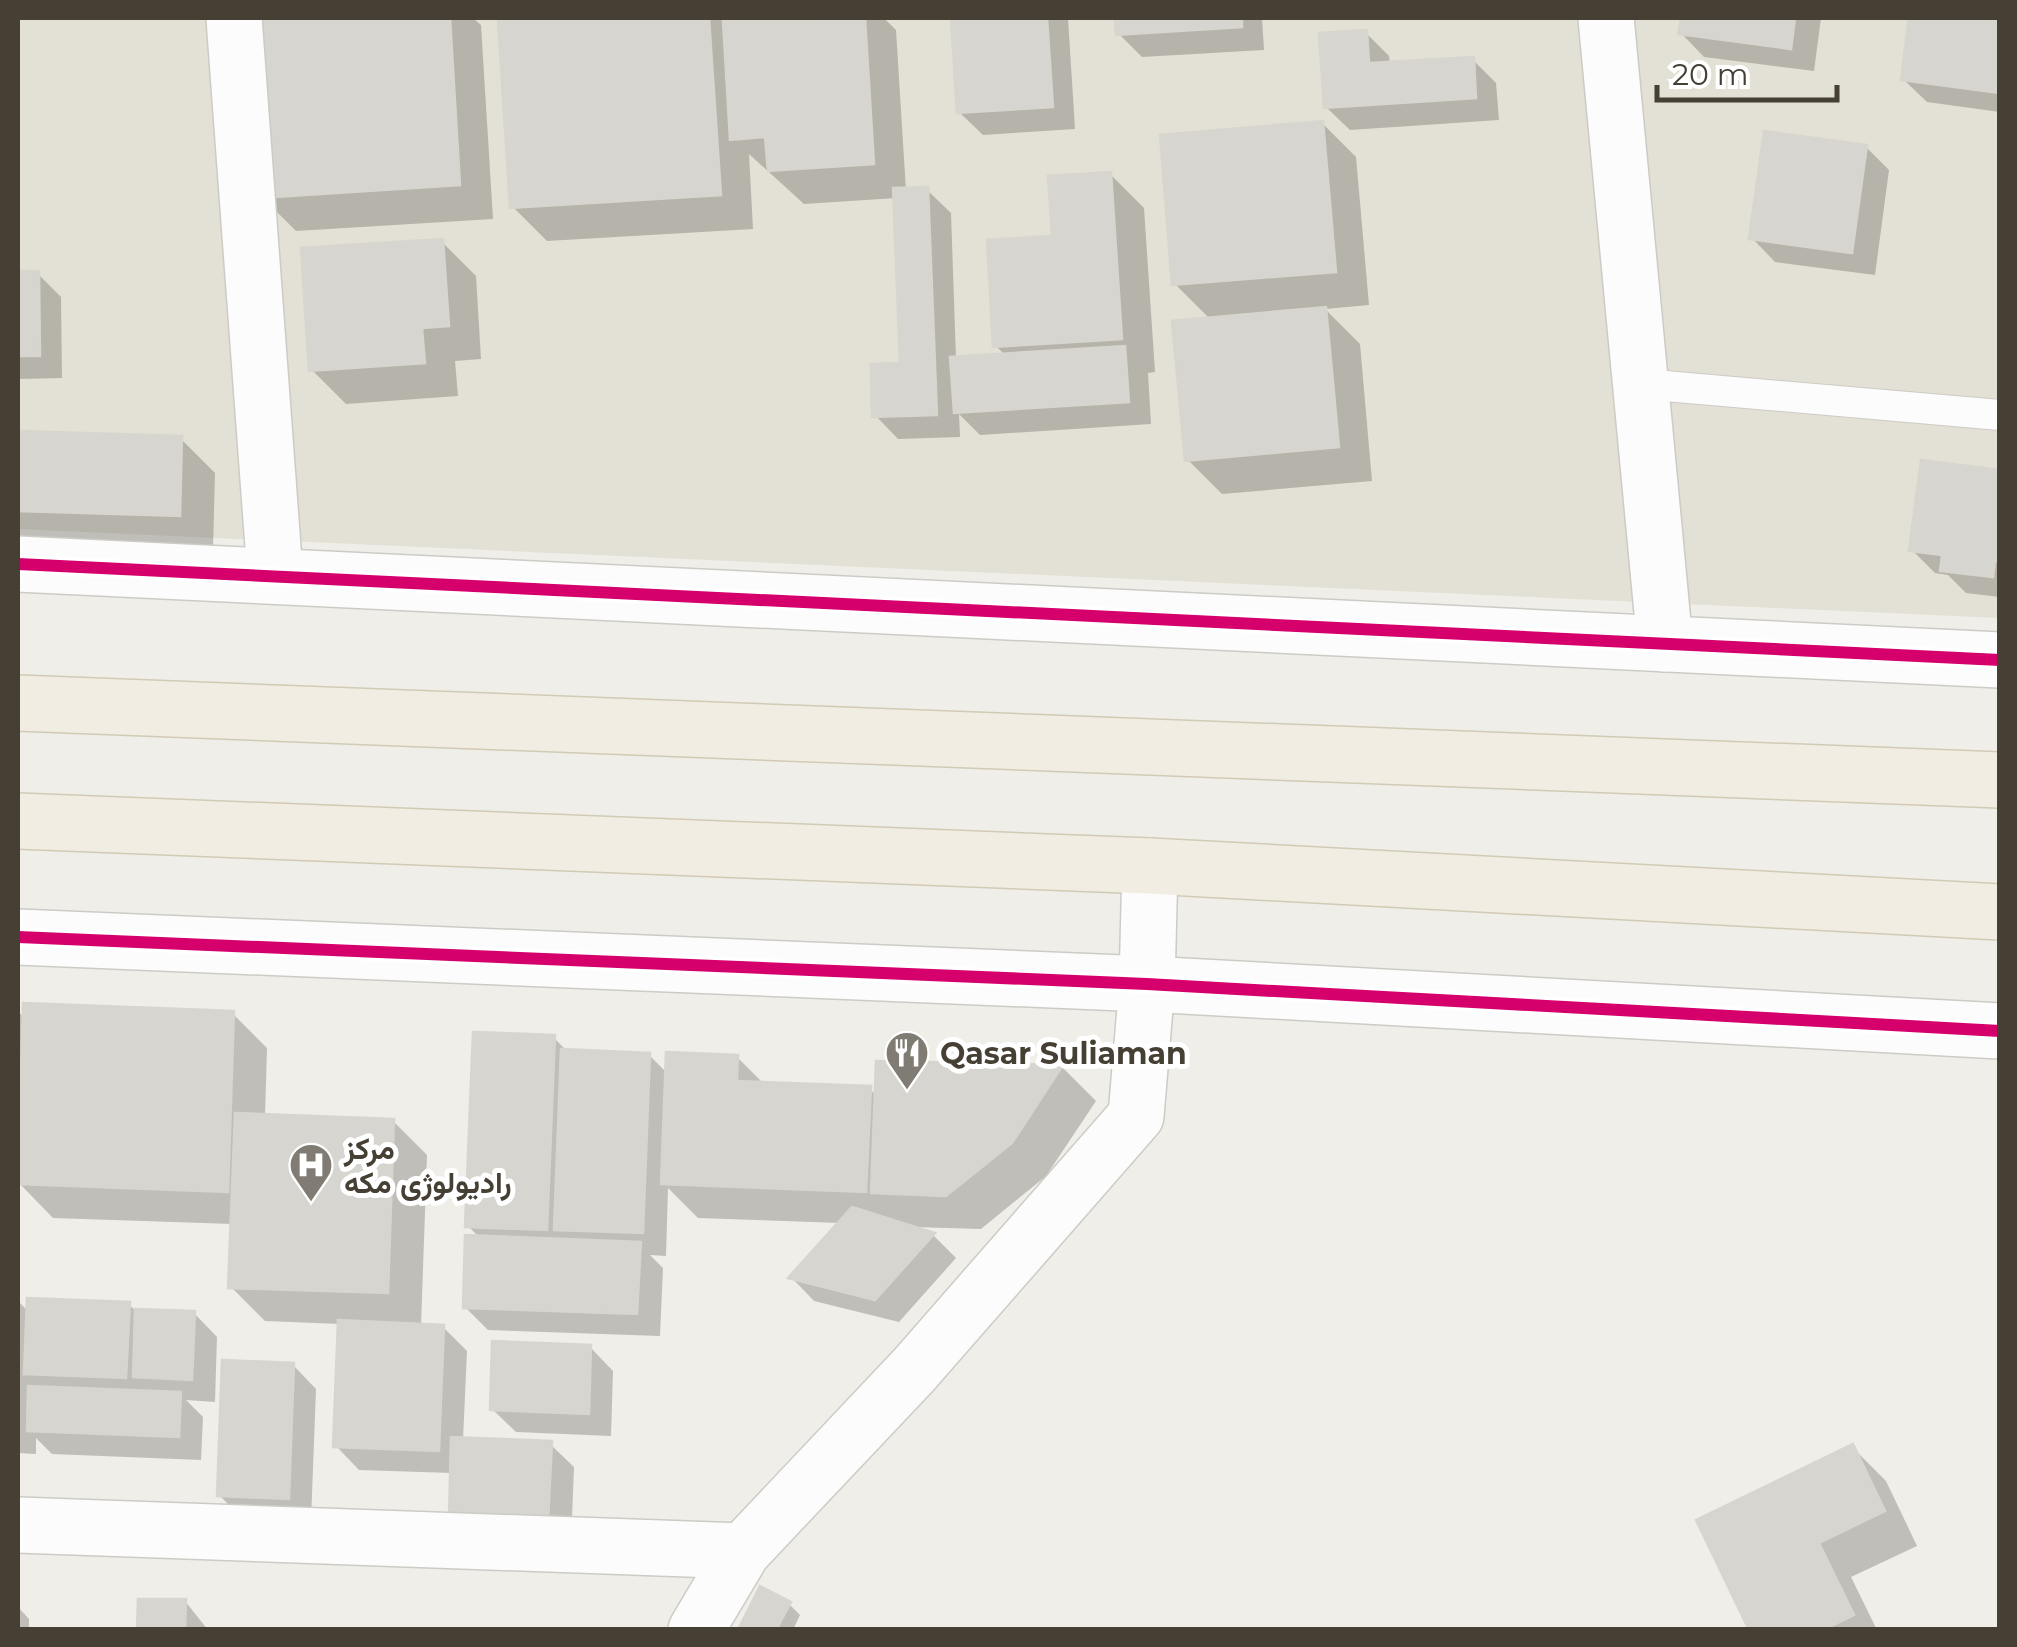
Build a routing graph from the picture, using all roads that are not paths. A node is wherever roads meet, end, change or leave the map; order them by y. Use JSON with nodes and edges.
{"nodes":[{"id":1,"x":234,"y":18,"type":"edge"},
{"id":2,"x":1606,"y":18,"type":"edge"},
{"id":3,"x":1642,"y":384,"type":"junction"},
{"id":4,"x":2000,"y":415,"type":"edge"},
{"id":5,"x":18,"y":564,"type":"edge"},
{"id":6,"x":275,"y":574,"type":"junction"},
{"id":7,"x":1665,"y":644,"type":"junction"},
{"id":8,"x":2000,"y":660,"type":"edge"},
{"id":9,"x":18,"y":703,"type":"edge"},
{"id":10,"x":2000,"y":780,"type":"edge"},
{"id":11,"x":18,"y":821,"type":"edge"},
{"id":12,"x":1150,"y":866,"type":"junction"},
{"id":13,"x":2000,"y":912,"type":"edge"},
{"id":14,"x":18,"y":937,"type":"edge"},
{"id":15,"x":1148,"y":984,"type":"junction"},
{"id":16,"x":2000,"y":1031,"type":"edge"},
{"id":17,"x":18,"y":1526,"type":"edge"},
{"id":18,"x":743,"y":1551,"type":"junction"},
{"id":19,"x":696,"y":1630,"type":"edge"}],
"edges":[{"from":1,"to":6,"type":"street"},
{"from":2,"to":3,"type":"street"},
{"from":3,"to":4,"type":"lane"},
{"from":3,"to":7,"type":"street"},
{"from":5,"to":6,"type":"street"},
{"from":6,"to":7,"type":"street"},
{"from":7,"to":8,"type":"street"},
{"from":9,"to":10,"type":"main road"},
{"from":11,"to":12,"type":"main road"},
{"from":12,"to":13,"type":"main road"},
{"from":12,"to":15,"type":"street"},
{"from":14,"to":15,"type":"street"},
{"from":15,"to":16,"type":"street"},
{"from":15,"to":18,"type":"street"},
{"from":17,"to":18,"type":"street"},
{"from":18,"to":19,"type":"street"}]}
